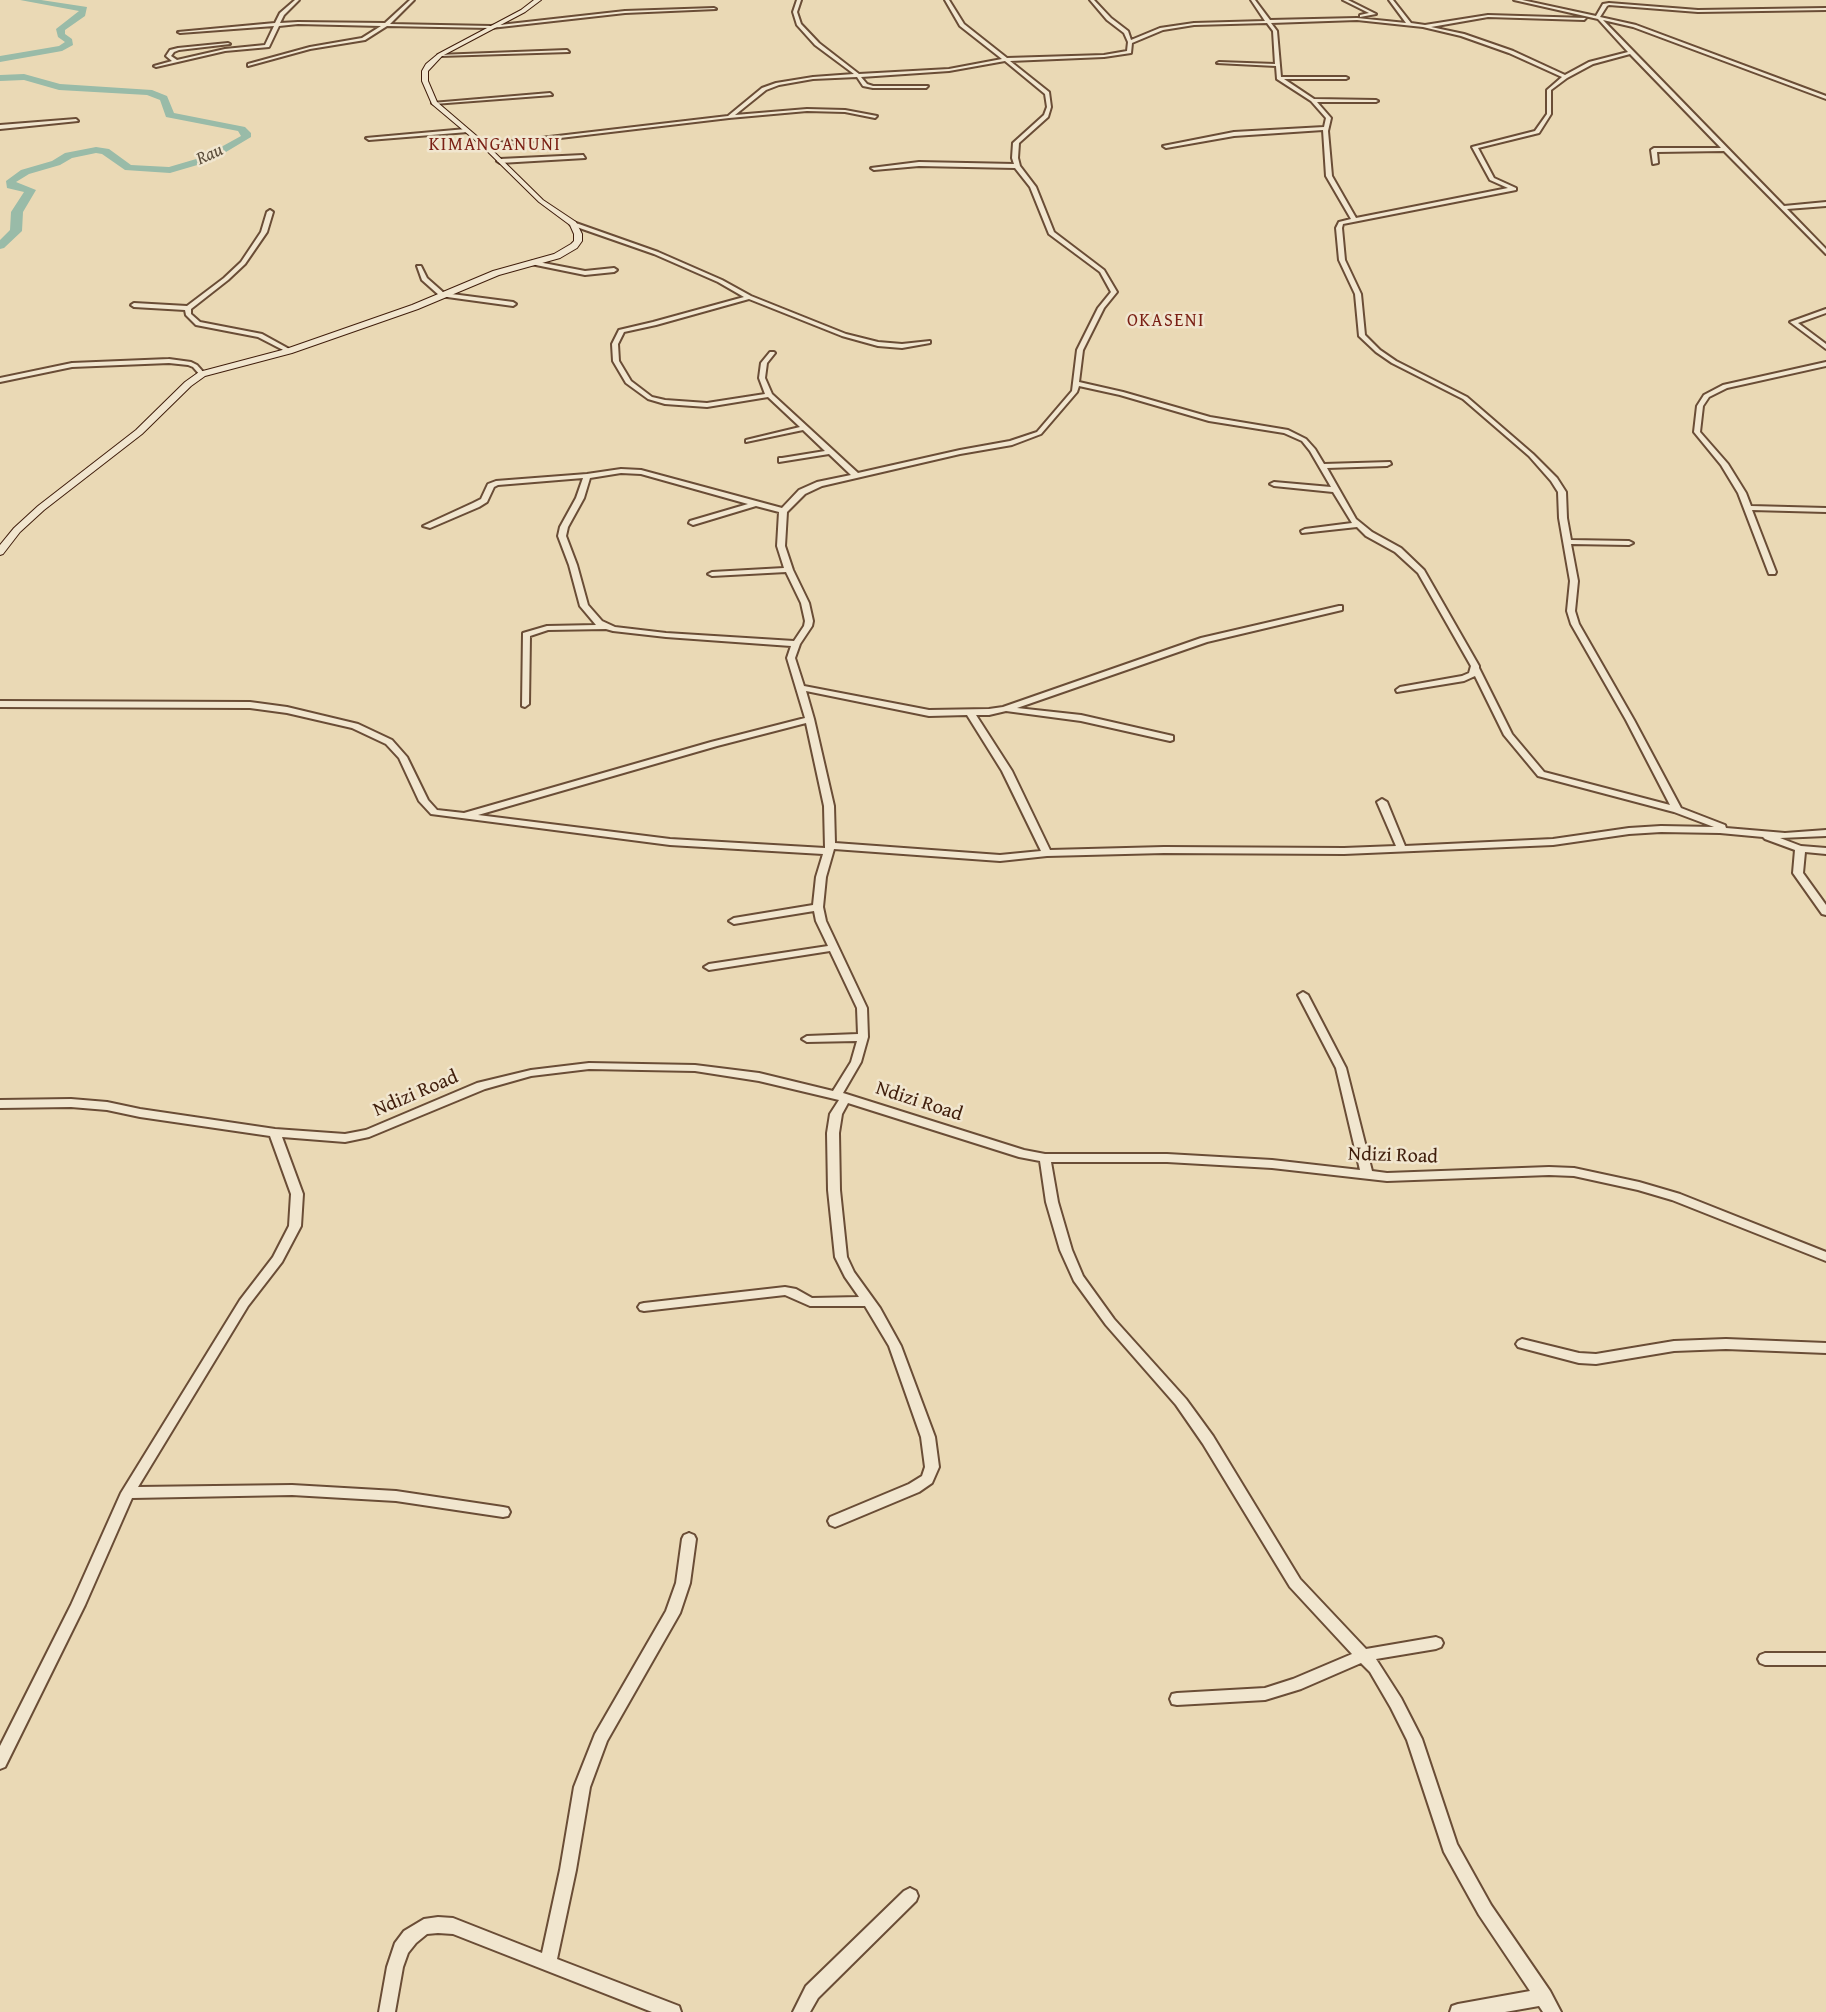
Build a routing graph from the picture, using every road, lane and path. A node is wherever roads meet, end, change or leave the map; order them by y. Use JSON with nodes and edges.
{"nodes":[{"id":1,"x":297,"y":0,"type":"edge"},
{"id":2,"x":412,"y":0,"type":"edge"},
{"id":3,"x":538,"y":0,"type":"edge"},
{"id":4,"x":799,"y":0,"type":"edge"},
{"id":5,"x":947,"y":0,"type":"edge"},
{"id":6,"x":1092,"y":0,"type":"edge"},
{"id":7,"x":1252,"y":0,"type":"edge"},
{"id":8,"x":1345,"y":0,"type":"edge"},
{"id":9,"x":1391,"y":0,"type":"edge"},
{"id":10,"x":1516,"y":0,"type":"edge"},
{"id":11,"x":1702,"y":6,"type":"dead end"},
{"id":12,"x":714,"y":9,"type":"dead end"},
{"id":13,"x":1826,"y":9,"type":"edge"},
{"id":14,"x":1698,"y":11,"type":"junction"},
{"id":15,"x":1599,"y":18,"type":"junction"},
{"id":16,"x":1346,"y":19,"type":"junction"},
{"id":17,"x":1269,"y":22,"type":"junction"},
{"id":18,"x":277,"y":23,"type":"junction"},
{"id":19,"x":387,"y":24,"type":"junction"},
{"id":20,"x":1410,"y":25,"type":"junction"},
{"id":21,"x":492,"y":26,"type":"junction"},
{"id":22,"x":1423,"y":26,"type":"junction"},
{"id":23,"x":180,"y":32,"type":"dead end"},
{"id":24,"x":270,"y":42,"type":"junction"},
{"id":25,"x":1130,"y":42,"type":"junction"},
{"id":26,"x":567,"y":51,"type":"dead end"},
{"id":27,"x":1632,"y":52,"type":"junction"},
{"id":28,"x":440,"y":55,"type":"junction"},
{"id":29,"x":1003,"y":60,"type":"junction"},
{"id":30,"x":176,"y":61,"type":"junction"},
{"id":31,"x":1219,"y":63,"type":"dead end"},
{"id":32,"x":250,"y":65,"type":"dead end"},
{"id":33,"x":1278,"y":65,"type":"junction"},
{"id":34,"x":156,"y":66,"type":"dead end"},
{"id":35,"x":857,"y":74,"type":"junction"},
{"id":36,"x":1279,"y":78,"type":"junction"},
{"id":37,"x":1346,"y":78,"type":"dead end"},
{"id":38,"x":1564,"y":78,"type":"junction"},
{"id":39,"x":926,"y":87,"type":"dead end"},
{"id":40,"x":550,"y":94,"type":"dead end"},
{"id":41,"x":1826,"y":98,"type":"edge"},
{"id":42,"x":1313,"y":100,"type":"junction"},
{"id":43,"x":1376,"y":101,"type":"dead end"},
{"id":44,"x":434,"y":103,"type":"junction"},
{"id":45,"x":729,"y":117,"type":"junction"},
{"id":46,"x":875,"y":117,"type":"dead end"},
{"id":47,"x":76,"y":120,"type":"dead end"},
{"id":48,"x":0,"y":127,"type":"edge"},
{"id":49,"x":1325,"y":128,"type":"junction"},
{"id":50,"x":466,"y":131,"type":"junction"},
{"id":51,"x":369,"y":138,"type":"dead end"},
{"id":52,"x":484,"y":145,"type":"junction"},
{"id":53,"x":1166,"y":147,"type":"dead end"},
{"id":54,"x":1726,"y":149,"type":"junction"},
{"id":55,"x":582,"y":157,"type":"dead end"},
{"id":56,"x":500,"y":161,"type":"junction"},
{"id":57,"x":1655,"y":163,"type":"dead end"},
{"id":58,"x":1017,"y":166,"type":"junction"},
{"id":59,"x":874,"y":168,"type":"dead end"},
{"id":60,"x":1826,"y":204,"type":"edge"},
{"id":61,"x":1783,"y":208,"type":"junction"},
{"id":62,"x":270,"y":212,"type":"dead end"},
{"id":63,"x":1354,"y":219,"type":"junction"},
{"id":64,"x":573,"y":224,"type":"junction"},
{"id":65,"x":1826,"y":252,"type":"edge"},
{"id":66,"x":533,"y":263,"type":"junction"},
{"id":67,"x":419,"y":267,"type":"dead end"},
{"id":68,"x":614,"y":270,"type":"dead end"},
{"id":69,"x":442,"y":295,"type":"junction"},
{"id":70,"x":749,"y":297,"type":"junction"},
{"id":71,"x":513,"y":304,"type":"dead end"},
{"id":72,"x":134,"y":305,"type":"dead end"},
{"id":73,"x":188,"y":308,"type":"junction"},
{"id":74,"x":1826,"y":312,"type":"edge"},
{"id":75,"x":928,"y":342,"type":"dead end"},
{"id":76,"x":1826,"y":347,"type":"edge"},
{"id":77,"x":289,"y":351,"type":"junction"},
{"id":78,"x":772,"y":353,"type":"dead end"},
{"id":79,"x":1826,"y":364,"type":"edge"},
{"id":80,"x":202,"y":374,"type":"junction"},
{"id":81,"x":0,"y":380,"type":"edge"},
{"id":82,"x":1077,"y":384,"type":"junction"},
{"id":83,"x":769,"y":394,"type":"junction"},
{"id":84,"x":805,"y":428,"type":"junction"},
{"id":85,"x":748,"y":441,"type":"dead end"},
{"id":86,"x":830,"y":452,"type":"junction"},
{"id":87,"x":782,"y":460,"type":"dead end"},
{"id":88,"x":1387,"y":464,"type":"dead end"},
{"id":89,"x":1322,"y":466,"type":"junction"},
{"id":90,"x":587,"y":476,"type":"junction"},
{"id":91,"x":857,"y":476,"type":"junction"},
{"id":92,"x":1274,"y":484,"type":"dead end"},
{"id":93,"x":1335,"y":490,"type":"junction"},
{"id":94,"x":755,"y":504,"type":"junction"},
{"id":95,"x":1749,"y":508,"type":"junction"},
{"id":96,"x":1826,"y":510,"type":"edge"},
{"id":97,"x":783,"y":511,"type":"junction"},
{"id":98,"x":693,"y":523,"type":"dead end"},
{"id":99,"x":1358,"y":525,"type":"junction"},
{"id":100,"x":427,"y":526,"type":"dead end"},
{"id":101,"x":1305,"y":531,"type":"dead end"},
{"id":102,"x":1567,"y":542,"type":"junction"},
{"id":103,"x":1629,"y":543,"type":"dead end"},
{"id":104,"x":0,"y":552,"type":"edge"},
{"id":105,"x":789,"y":570,"type":"junction"},
{"id":106,"x":1772,"y":572,"type":"dead end"},
{"id":107,"x":712,"y":574,"type":"dead end"},
{"id":108,"x":1339,"y":609,"type":"dead end"},
{"id":109,"x":604,"y":627,"type":"junction"},
{"id":110,"x":796,"y":644,"type":"junction"},
{"id":111,"x":1475,"y":669,"type":"junction"},
{"id":112,"x":802,"y":688,"type":"junction"},
{"id":113,"x":1400,"y":690,"type":"dead end"},
{"id":114,"x":0,"y":704,"type":"edge"},
{"id":115,"x":525,"y":704,"type":"dead end"},
{"id":116,"x":1005,"y":709,"type":"junction"},
{"id":117,"x":971,"y":714,"type":"junction"},
{"id":118,"x":810,"y":719,"type":"junction"},
{"id":119,"x":1170,"y":738,"type":"dead end"},
{"id":120,"x":1382,"y":802,"type":"dead end"},
{"id":121,"x":1677,"y":810,"type":"junction"},
{"id":122,"x":461,"y":816,"type":"junction"},
{"id":123,"x":1734,"y":832,"type":"junction"},
{"id":124,"x":1826,"y":833,"type":"edge"},
{"id":125,"x":1762,"y":835,"type":"junction"},
{"id":126,"x":1401,"y":847,"type":"junction"},
{"id":127,"x":829,"y":848,"type":"junction"},
{"id":128,"x":1800,"y":849,"type":"junction"},
{"id":129,"x":1826,"y":851,"type":"edge"},
{"id":130,"x":1047,"y":853,"type":"junction"},
{"id":131,"x":818,"y":907,"type":"junction"},
{"id":132,"x":1826,"y":912,"type":"edge"},
{"id":133,"x":734,"y":921,"type":"dead end"},
{"id":134,"x":833,"y":948,"type":"junction"},
{"id":135,"x":709,"y":967,"type":"dead end"},
{"id":136,"x":1303,"y":995,"type":"dead end"},
{"id":137,"x":863,"y":1037,"type":"junction"},
{"id":138,"x":807,"y":1039,"type":"dead end"},
{"id":139,"x":841,"y":1096,"type":"junction"},
{"id":140,"x":0,"y":1104,"type":"edge"},
{"id":141,"x":275,"y":1133,"type":"junction"},
{"id":142,"x":1045,"y":1158,"type":"junction"},
{"id":143,"x":1366,"y":1176,"type":"junction"},
{"id":144,"x":1826,"y":1257,"type":"edge"},
{"id":145,"x":869,"y":1301,"type":"junction"},
{"id":146,"x":644,"y":1307,"type":"dead end"},
{"id":147,"x":1522,"y":1344,"type":"dead end"},
{"id":148,"x":1826,"y":1348,"type":"edge"},
{"id":149,"x":128,"y":1493,"type":"junction"},
{"id":150,"x":502,"y":1512,"type":"dead end"},
{"id":151,"x":835,"y":1521,"type":"dead end"},
{"id":152,"x":689,"y":1539,"type":"dead end"},
{"id":153,"x":1436,"y":1643,"type":"dead end"},
{"id":154,"x":1365,"y":1655,"type":"junction"},
{"id":155,"x":1765,"y":1659,"type":"dead end"},
{"id":156,"x":1826,"y":1659,"type":"edge"},
{"id":157,"x":1177,"y":1699,"type":"dead end"},
{"id":158,"x":0,"y":1762,"type":"edge"},
{"id":159,"x":910,"y":1896,"type":"dead end"},
{"id":160,"x":548,"y":1962,"type":"junction"},
{"id":161,"x":1544,"y":1997,"type":"junction"},
{"id":162,"x":387,"y":2012,"type":"edge"},
{"id":163,"x":673,"y":2012,"type":"edge"},
{"id":164,"x":801,"y":2012,"type":"edge"},
{"id":165,"x":1458,"y":2012,"type":"edge"},
{"id":166,"x":1553,"y":2012,"type":"edge"}],
"edges":[{"from":1,"to":18,"type":"street"},
{"from":2,"to":19,"type":"street"},
{"from":3,"to":21,"type":"street"},
{"from":4,"to":35,"type":"street"},
{"from":5,"to":29,"type":"street"},
{"from":6,"to":25,"type":"street"},
{"from":7,"to":17,"type":"street"},
{"from":8,"to":16,"type":"street"},
{"from":9,"to":20,"type":"street"},
{"from":10,"to":15,"type":"street"},
{"from":11,"to":14,"type":"street"},
{"from":12,"to":21,"type":"street"},
{"from":13,"to":14,"type":"street"},
{"from":14,"to":15,"type":"street"},
{"from":15,"to":22,"type":"street"},
{"from":15,"to":27,"type":"street"},
{"from":15,"to":41,"type":"street"},
{"from":16,"to":17,"type":"street"},
{"from":16,"to":20,"type":"street"},
{"from":17,"to":25,"type":"street"},
{"from":17,"to":33,"type":"street"},
{"from":18,"to":19,"type":"street"},
{"from":18,"to":23,"type":"street"},
{"from":18,"to":24,"type":"street"},
{"from":19,"to":21,"type":"street"},
{"from":19,"to":32,"type":"street"},
{"from":20,"to":22,"type":"street"},
{"from":21,"to":28,"type":"street"},
{"from":22,"to":38,"type":"street"},
{"from":24,"to":30,"type":"street"},
{"from":24,"to":30,"type":"street"},
{"from":25,"to":29,"type":"street"},
{"from":26,"to":28,"type":"street"},
{"from":27,"to":38,"type":"street"},
{"from":27,"to":54,"type":"street"},
{"from":28,"to":44,"type":"street"},
{"from":29,"to":35,"type":"street"},
{"from":29,"to":58,"type":"street"},
{"from":30,"to":34,"type":"street"},
{"from":31,"to":33,"type":"street"},
{"from":33,"to":36,"type":"street"},
{"from":35,"to":39,"type":"street"},
{"from":35,"to":45,"type":"street"},
{"from":36,"to":37,"type":"street"},
{"from":36,"to":42,"type":"street"},
{"from":38,"to":63,"type":"street"},
{"from":40,"to":44,"type":"street"},
{"from":42,"to":43,"type":"street"},
{"from":42,"to":49,"type":"street"},
{"from":44,"to":50,"type":"street"},
{"from":45,"to":46,"type":"street"},
{"from":45,"to":52,"type":"street"},
{"from":47,"to":48,"type":"street"},
{"from":49,"to":53,"type":"street"},
{"from":49,"to":63,"type":"street"},
{"from":50,"to":51,"type":"street"},
{"from":50,"to":52,"type":"street"},
{"from":52,"to":56,"type":"street"},
{"from":54,"to":57,"type":"street"},
{"from":54,"to":61,"type":"street"},
{"from":55,"to":56,"type":"street"},
{"from":56,"to":64,"type":"street"},
{"from":58,"to":59,"type":"street"},
{"from":58,"to":82,"type":"street"},
{"from":60,"to":61,"type":"street"},
{"from":61,"to":65,"type":"street"},
{"from":62,"to":73,"type":"street"},
{"from":63,"to":102,"type":"street"},
{"from":64,"to":66,"type":"street"},
{"from":64,"to":70,"type":"street"},
{"from":66,"to":68,"type":"street"},
{"from":66,"to":69,"type":"street"},
{"from":67,"to":69,"type":"street"},
{"from":69,"to":71,"type":"street"},
{"from":69,"to":77,"type":"street"},
{"from":70,"to":75,"type":"street"},
{"from":70,"to":83,"type":"street"},
{"from":72,"to":73,"type":"street"},
{"from":73,"to":77,"type":"street"},
{"from":74,"to":76,"type":"street"},
{"from":77,"to":80,"type":"street"},
{"from":78,"to":83,"type":"street"},
{"from":79,"to":95,"type":"street"},
{"from":80,"to":81,"type":"street"},
{"from":80,"to":104,"type":"street"},
{"from":82,"to":89,"type":"street"},
{"from":82,"to":91,"type":"street"},
{"from":83,"to":84,"type":"street"},
{"from":84,"to":85,"type":"street"},
{"from":84,"to":86,"type":"street"},
{"from":86,"to":87,"type":"street"},
{"from":86,"to":91,"type":"street"},
{"from":88,"to":89,"type":"street"},
{"from":89,"to":93,"type":"street"},
{"from":90,"to":94,"type":"street"},
{"from":90,"to":100,"type":"street"},
{"from":90,"to":109,"type":"street"},
{"from":91,"to":97,"type":"street"},
{"from":92,"to":93,"type":"street"},
{"from":93,"to":99,"type":"street"},
{"from":94,"to":97,"type":"street"},
{"from":94,"to":98,"type":"street"},
{"from":95,"to":96,"type":"street"},
{"from":95,"to":106,"type":"street"},
{"from":97,"to":105,"type":"street"},
{"from":99,"to":101,"type":"street"},
{"from":99,"to":111,"type":"street"},
{"from":102,"to":103,"type":"street"},
{"from":102,"to":121,"type":"street"},
{"from":105,"to":107,"type":"street"},
{"from":105,"to":110,"type":"street"},
{"from":108,"to":116,"type":"street"},
{"from":109,"to":110,"type":"street"},
{"from":109,"to":115,"type":"street"},
{"from":110,"to":112,"type":"street"},
{"from":111,"to":113,"type":"street"},
{"from":111,"to":121,"type":"street"},
{"from":112,"to":117,"type":"street"},
{"from":112,"to":118,"type":"street"},
{"from":114,"to":122,"type":"street"},
{"from":116,"to":117,"type":"street"},
{"from":116,"to":119,"type":"street"},
{"from":117,"to":130,"type":"street"},
{"from":118,"to":122,"type":"street"},
{"from":118,"to":127,"type":"street"},
{"from":120,"to":126,"type":"street"},
{"from":121,"to":123,"type":"street"},
{"from":122,"to":127,"type":"street"},
{"from":123,"to":125,"type":"street"},
{"from":123,"to":126,"type":"street"},
{"from":124,"to":125,"type":"street"},
{"from":125,"to":128,"type":"street"},
{"from":126,"to":130,"type":"street"},
{"from":127,"to":130,"type":"street"},
{"from":127,"to":131,"type":"street"},
{"from":128,"to":129,"type":"street"},
{"from":128,"to":132,"type":"street"},
{"from":131,"to":133,"type":"street"},
{"from":131,"to":134,"type":"street"},
{"from":134,"to":135,"type":"street"},
{"from":134,"to":137,"type":"street"},
{"from":136,"to":143,"type":"street"},
{"from":137,"to":138,"type":"street"},
{"from":137,"to":139,"type":"street"},
{"from":139,"to":141,"type":"street","name":"Ndizi Road"},
{"from":139,"to":142,"type":"street","name":"Ndizi Road"},
{"from":139,"to":145,"type":"street"},
{"from":140,"to":141,"type":"street","name":"Ndizi Road"},
{"from":141,"to":149,"type":"street"},
{"from":142,"to":143,"type":"street","name":"Ndizi Road"},
{"from":142,"to":154,"type":"street"},
{"from":143,"to":144,"type":"street","name":"Ndizi Road"},
{"from":145,"to":146,"type":"street"},
{"from":145,"to":151,"type":"street"},
{"from":147,"to":148,"type":"street"},
{"from":149,"to":150,"type":"street"},
{"from":149,"to":158,"type":"street"},
{"from":152,"to":160,"type":"street"},
{"from":153,"to":154,"type":"street"},
{"from":154,"to":157,"type":"street"},
{"from":154,"to":161,"type":"street"},
{"from":155,"to":156,"type":"street"},
{"from":159,"to":164,"type":"street"},
{"from":160,"to":162,"type":"street"},
{"from":160,"to":163,"type":"street"},
{"from":161,"to":165,"type":"street"},
{"from":161,"to":166,"type":"street"}]}
